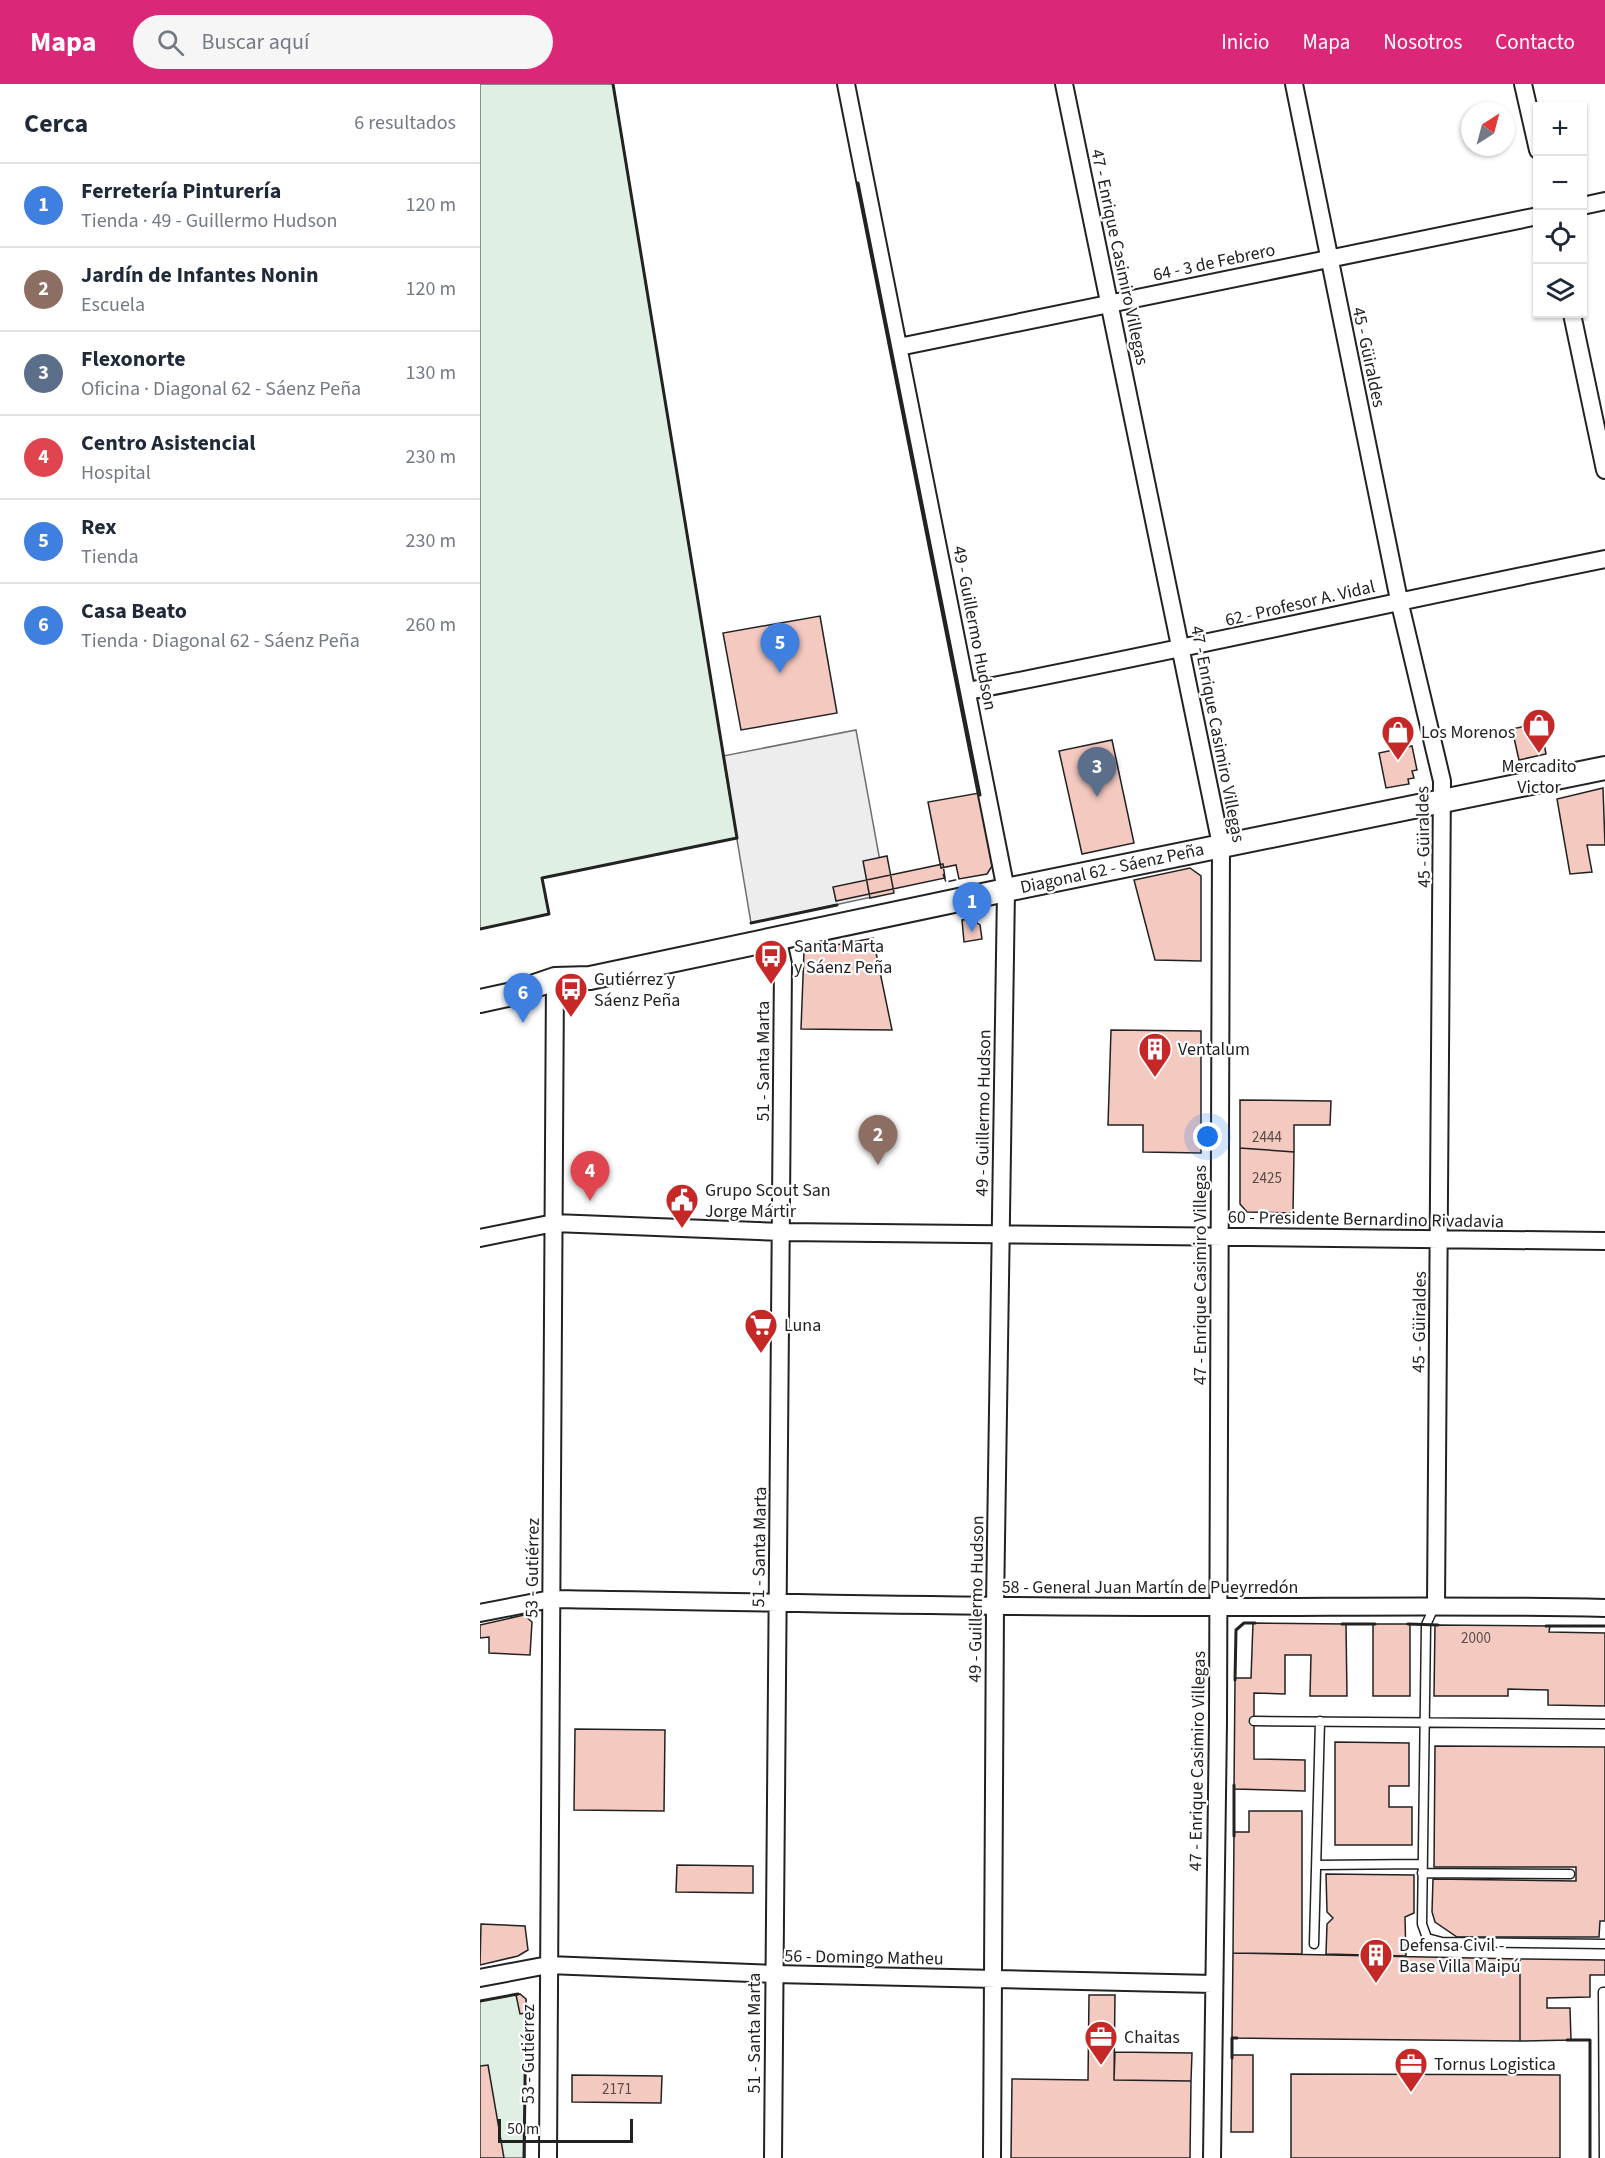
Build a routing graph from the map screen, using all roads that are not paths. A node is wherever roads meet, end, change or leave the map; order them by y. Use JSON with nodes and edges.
{"nodes":[{"id":1,"x":846,"y":84,"type":"edge"},
{"id":2,"x":1064,"y":84,"type":"edge"},
{"id":3,"x":1294,"y":84,"type":"edge"},
{"id":4,"x":1523,"y":84,"type":"edge"},
{"id":5,"x":1533,"y":128,"type":"edge"},
{"id":6,"x":1605,"y":201,"type":"edge"},
{"id":7,"x":1587,"y":205,"type":"edge"},
{"id":8,"x":1533,"y":217,"type":"edge"},
{"id":9,"x":1329,"y":258,"type":"junction"},
{"id":10,"x":1109,"y":304,"type":"junction"},
{"id":11,"x":1573,"y":318,"type":"edge"},
{"id":12,"x":898,"y":347,"type":"junction"},
{"id":13,"x":1605,"y":470,"type":"edge"},
{"id":14,"x":1605,"y":559,"type":"edge"},
{"id":15,"x":1399,"y":600,"type":"junction"},
{"id":16,"x":1182,"y":650,"type":"junction"},
{"id":17,"x":968,"y":691,"type":"junction"},
{"id":18,"x":1605,"y":768,"type":"edge"},
{"id":19,"x":1444,"y":801,"type":"junction"},
{"id":20,"x":1221,"y":845,"type":"junction"},
{"id":21,"x":1006,"y":890,"type":"junction"},
{"id":22,"x":777,"y":938,"type":"junction"},
{"id":23,"x":555,"y":979,"type":"junction"},
{"id":24,"x":480,"y":1000,"type":"edge"},
{"id":25,"x":554,"y":1223,"type":"junction"},
{"id":26,"x":782,"y":1232,"type":"junction"},
{"id":27,"x":1001,"y":1235,"type":"junction"},
{"id":28,"x":1219,"y":1236,"type":"junction"},
{"id":29,"x":480,"y":1238,"type":"edge"},
{"id":30,"x":1439,"y":1239,"type":"junction"},
{"id":31,"x":1605,"y":1241,"type":"edge"},
{"id":32,"x":551,"y":1599,"type":"junction"},
{"id":33,"x":778,"y":1602,"type":"junction"},
{"id":34,"x":1436,"y":1605,"type":"junction"},
{"id":35,"x":995,"y":1606,"type":"junction"},
{"id":36,"x":1218,"y":1607,"type":"junction"},
{"id":37,"x":1605,"y":1608,"type":"edge"},
{"id":38,"x":480,"y":1613,"type":"edge"},
{"id":39,"x":1254,"y":1720,"type":"dead end"},
{"id":40,"x":1320,"y":1721,"type":"junction"},
{"id":41,"x":1424,"y":1721,"type":"junction"},
{"id":42,"x":1605,"y":1725,"type":"edge"},
{"id":43,"x":1317,"y":1865,"type":"junction"},
{"id":44,"x":1422,"y":1868,"type":"junction"},
{"id":45,"x":1570,"y":1874,"type":"dead end"},
{"id":46,"x":1314,"y":1944,"type":"dead end"},
{"id":47,"x":1605,"y":1944,"type":"edge"},
{"id":48,"x":548,"y":1965,"type":"junction"},
{"id":49,"x":774,"y":1974,"type":"junction"},
{"id":50,"x":480,"y":1978,"type":"edge"},
{"id":51,"x":993,"y":1980,"type":"junction"},
{"id":52,"x":1213,"y":1984,"type":"junction"},
{"id":53,"x":1605,"y":1992,"type":"edge"},
{"id":54,"x":548,"y":2158,"type":"edge"},
{"id":55,"x":773,"y":2158,"type":"edge"},
{"id":56,"x":992,"y":2158,"type":"edge"},
{"id":57,"x":1212,"y":2158,"type":"edge"},
{"id":58,"x":1604,"y":2158,"type":"edge"}],
"edges":[{"from":1,"to":12,"type":"street","name":"49 - Guillermo Hudson"},
{"from":2,"to":10,"type":"street","name":"47 - Enrique Casimiro Villegas"},
{"from":3,"to":9,"type":"street","name":"45 - Güiraldes"},
{"from":4,"to":5,"type":"street"},
{"from":6,"to":7,"type":"street"},
{"from":8,"to":9,"type":"street","name":"64 - 3 de Febrero"},
{"from":9,"to":10,"type":"street","name":"64 - 3 de Febrero"},
{"from":9,"to":15,"type":"street","name":"45 - Güiraldes"},
{"from":10,"to":12,"type":"street","name":"64 - 3 de Febrero"},
{"from":10,"to":16,"type":"street","name":"47 - Enrique Casimiro Villegas"},
{"from":11,"to":13,"type":"street"},
{"from":12,"to":17,"type":"street","name":"49 - Guillermo Hudson"},
{"from":14,"to":15,"type":"street","name":"62 - Profesor A. Vidal"},
{"from":15,"to":16,"type":"street","name":"62 - Profesor A. Vidal"},
{"from":15,"to":19,"type":"street","name":"45 - Güiraldes"},
{"from":16,"to":17,"type":"street","name":"62 - Profesor A. Vidal"},
{"from":16,"to":20,"type":"street","name":"47 - Enrique Casimiro Villegas"},
{"from":17,"to":21,"type":"street","name":"49 - Guillermo Hudson"},
{"from":18,"to":19,"type":"street","name":"Diagonal 62 - Sáenz Peña"},
{"from":19,"to":20,"type":"street","name":"Diagonal 62 - Sáenz Peña"},
{"from":19,"to":30,"type":"street","name":"45 - Güiraldes"},
{"from":20,"to":21,"type":"street","name":"Diagonal 62 - Sáenz Peña"},
{"from":20,"to":28,"type":"street","name":"47 - Enrique Casimiro Villegas"},
{"from":21,"to":22,"type":"street","name":"Diagonal 62 - Sáenz Peña"},
{"from":21,"to":27,"type":"street","name":"49 - Guillermo Hudson"},
{"from":22,"to":23,"type":"street","name":"Diagonal 62 - Sáenz Peña"},
{"from":22,"to":26,"type":"street","name":"51 - Santa Marta"},
{"from":23,"to":24,"type":"street","name":"Diagonal 62 - Sáenz Peña"},
{"from":23,"to":25,"type":"street","name":"53 - Gutiérrez"},
{"from":25,"to":26,"type":"street","name":"60 - Presidente Bernardino Rivadavia"},
{"from":25,"to":29,"type":"street","name":"60 - Presidente Bernardino Rivadavia"},
{"from":25,"to":32,"type":"street","name":"53 - Gutiérrez"},
{"from":26,"to":27,"type":"street","name":"60 - Presidente Bernardino Rivadavia"},
{"from":26,"to":33,"type":"street","name":"51 - Santa Marta"},
{"from":27,"to":28,"type":"street","name":"60 - Presidente Bernardino Rivadavia"},
{"from":27,"to":35,"type":"street","name":"49 - Guillermo Hudson"},
{"from":28,"to":30,"type":"street","name":"60 - Presidente Bernardino Rivadavia"},
{"from":28,"to":36,"type":"street","name":"47 - Enrique Casimiro Villegas"},
{"from":30,"to":31,"type":"street","name":"60 - Presidente Bernardino Rivadavia"},
{"from":30,"to":34,"type":"street","name":"45 - Güiraldes"},
{"from":32,"to":33,"type":"street","name":"58 - General Juan Martín de Pueyrredón"},
{"from":32,"to":38,"type":"street","name":"58 - General Juan Martín de Pueyrredón"},
{"from":32,"to":48,"type":"street","name":"53 - Gutiérrez"},
{"from":33,"to":35,"type":"street","name":"58 - General Juan Martín de Pueyrredón"},
{"from":33,"to":49,"type":"street","name":"51 - Santa Marta"},
{"from":34,"to":36,"type":"street","name":"58 - General Juan Martín de Pueyrredón"},
{"from":34,"to":37,"type":"street","name":"58 - General Juan Martín de Pueyrredón"},
{"from":34,"to":41,"type":"lane"},
{"from":35,"to":36,"type":"street","name":"58 - General Juan Martín de Pueyrredón"},
{"from":35,"to":51,"type":"street","name":"49 - Guillermo Hudson"},
{"from":36,"to":52,"type":"street","name":"47 - Enrique Casimiro Villegas"},
{"from":39,"to":40,"type":"lane"},
{"from":40,"to":41,"type":"lane"},
{"from":40,"to":43,"type":"lane"},
{"from":41,"to":42,"type":"lane"},
{"from":41,"to":44,"type":"lane"},
{"from":43,"to":44,"type":"lane"},
{"from":43,"to":46,"type":"lane"},
{"from":44,"to":45,"type":"lane"},
{"from":44,"to":47,"type":"lane"},
{"from":48,"to":49,"type":"street","name":"56 - Domingo Matheu"},
{"from":48,"to":50,"type":"street","name":"56 - Domingo Matheu"},
{"from":48,"to":54,"type":"street","name":"53 - Gutiérrez"},
{"from":49,"to":51,"type":"street","name":"56 - Domingo Matheu"},
{"from":49,"to":55,"type":"street","name":"51 - Santa Marta"},
{"from":51,"to":52,"type":"street","name":"56 - Domingo Matheu"},
{"from":51,"to":56,"type":"street","name":"49 - Guillermo Hudson"},
{"from":52,"to":57,"type":"street","name":"47 - Enrique Casimiro Villegas"},
{"from":53,"to":58,"type":"lane"}]}
